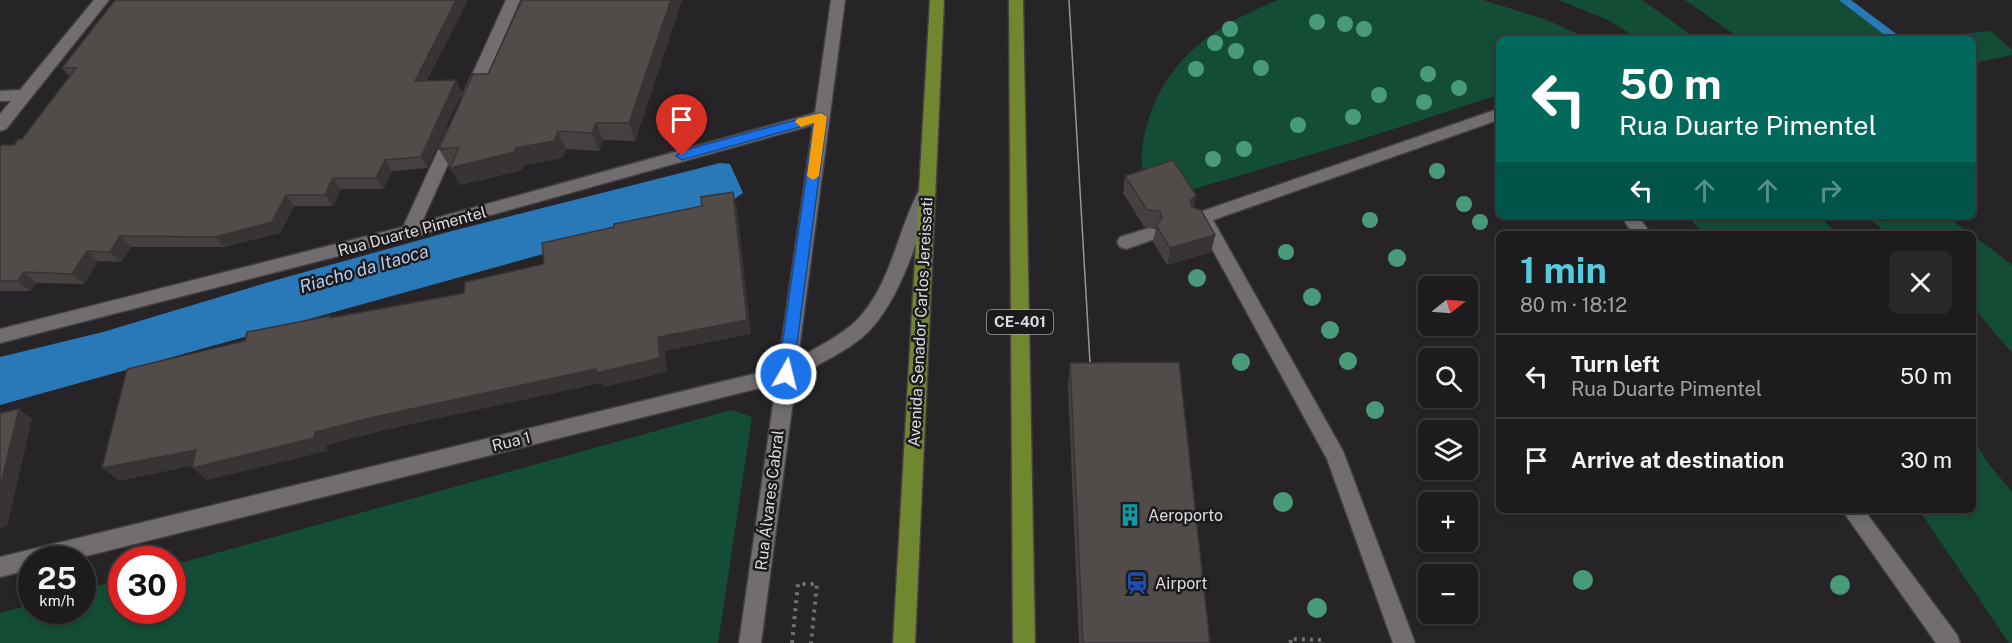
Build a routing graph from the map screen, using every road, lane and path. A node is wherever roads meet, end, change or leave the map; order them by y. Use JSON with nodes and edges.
{"nodes":[{"id":1,"x":102,"y":0,"type":"edge"},
{"id":2,"x":513,"y":0,"type":"edge"},
{"id":3,"x":838,"y":0,"type":"edge"},
{"id":4,"x":937,"y":0,"type":"edge"},
{"id":5,"x":1016,"y":0,"type":"edge"},
{"id":6,"x":24,"y":95,"type":"junction"},
{"id":7,"x":0,"y":96,"type":"edge"},
{"id":8,"x":1496,"y":115,"type":"edge"},
{"id":9,"x":821,"y":117,"type":"junction"},
{"id":10,"x":0,"y":125,"type":"edge"},
{"id":11,"x":927,"y":189,"type":"junction"},
{"id":12,"x":1631,"y":219,"type":"edge"},
{"id":13,"x":1641,"y":231,"type":"edge"},
{"id":14,"x":409,"y":232,"type":"junction"},
{"id":15,"x":1149,"y":234,"type":"dead end"},
{"id":16,"x":1126,"y":242,"type":"dead end"},
{"id":17,"x":0,"y":336,"type":"edge"},
{"id":18,"x":786,"y":374,"type":"junction"},
{"id":19,"x":1854,"y":513,"type":"edge"},
{"id":20,"x":0,"y":567,"type":"edge"},
{"id":21,"x":750,"y":643,"type":"edge"},
{"id":22,"x":792,"y":643,"type":"edge"},
{"id":23,"x":811,"y":643,"type":"edge"},
{"id":24,"x":904,"y":643,"type":"edge"},
{"id":25,"x":1024,"y":643,"type":"edge"},
{"id":26,"x":1291,"y":643,"type":"edge"},
{"id":27,"x":1323,"y":643,"type":"edge"},
{"id":28,"x":1404,"y":643,"type":"edge"},
{"id":29,"x":1949,"y":643,"type":"edge"}],
"edges":[{"from":1,"to":6,"type":"street"},
{"from":2,"to":14,"type":"street"},
{"from":3,"to":9,"type":"street","name":"Rua Álvares Cabral"},
{"from":4,"to":11,"type":"main road","name":"Avenida Senador Carlos Jereissati"},
{"from":5,"to":25,"type":"main road","number":"CE-401"},
{"from":6,"to":7,"type":"street"},
{"from":6,"to":10,"type":"street"},
{"from":8,"to":28,"type":"street"},
{"from":9,"to":14,"type":"street","name":"Rua Duarte Pimentel"},
{"from":9,"to":18,"type":"street","name":"Rua Álvares Cabral"},
{"from":11,"to":18,"type":"street","name":"Rua 1"},
{"from":11,"to":24,"type":"main road","name":"Avenida Senador Carlos Jereissati"},
{"from":12,"to":13,"type":"street"},
{"from":14,"to":17,"type":"street","name":"Rua Duarte Pimentel"},
{"from":15,"to":16,"type":"street"},
{"from":18,"to":20,"type":"street","name":"Rua 1"},
{"from":18,"to":21,"type":"street","name":"Rua Álvares Cabral"},
{"from":19,"to":29,"type":"street"},
{"from":22,"to":23,"type":"path"},
{"from":26,"to":27,"type":"path"}]}
